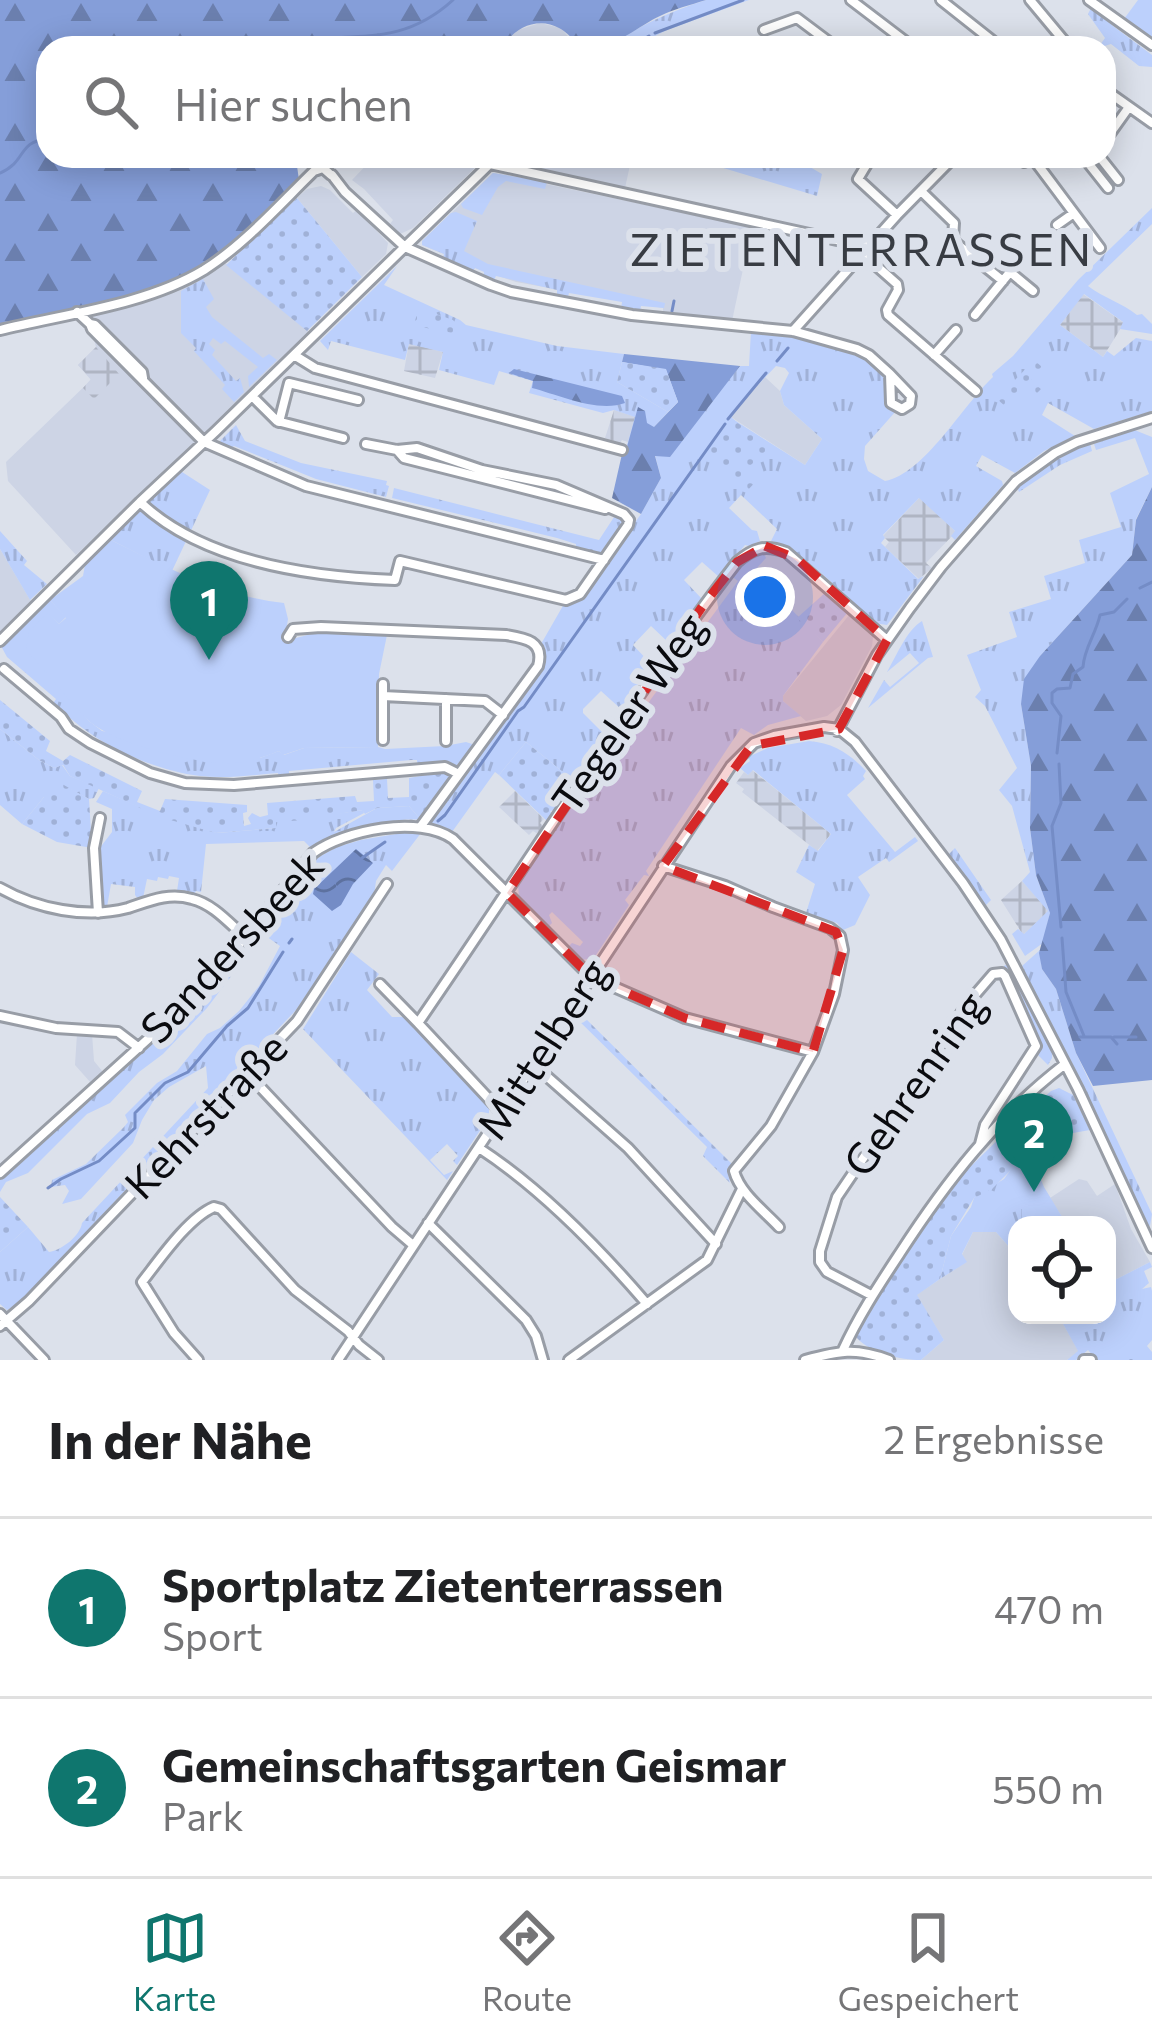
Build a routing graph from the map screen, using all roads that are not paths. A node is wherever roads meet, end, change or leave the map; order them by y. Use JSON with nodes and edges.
{"nodes":[{"id":1,"x":851,"y":0,"type":"edge"},
{"id":2,"x":940,"y":0,"type":"edge"},
{"id":3,"x":1030,"y":0,"type":"edge"},
{"id":4,"x":1089,"y":0,"type":"edge"},
{"id":5,"x":764,"y":30,"type":"dead end"},
{"id":6,"x":820,"y":36,"type":"edge"},
{"id":7,"x":898,"y":36,"type":"edge"},
{"id":8,"x":986,"y":36,"type":"edge"},
{"id":9,"x":1060,"y":36,"type":"edge"},
{"id":10,"x":1152,"y":45,"type":"edge"},
{"id":11,"x":1116,"y":97,"type":"edge"},
{"id":12,"x":1130,"y":107,"type":"junction"},
{"id":13,"x":1152,"y":123,"type":"edge"},
{"id":14,"x":1116,"y":126,"type":"edge"},
{"id":15,"x":486,"y":168,"type":"edge"},
{"id":16,"x":507,"y":168,"type":"edge"},
{"id":17,"x":865,"y":168,"type":"edge"},
{"id":18,"x":942,"y":168,"type":"edge"},
{"id":19,"x":1040,"y":168,"type":"edge"},
{"id":20,"x":1097,"y":168,"type":"edge"},
{"id":21,"x":1103,"y":168,"type":"edge"},
{"id":22,"x":1118,"y":180,"type":"dead end"},
{"id":23,"x":1108,"y":188,"type":"dead end"},
{"id":24,"x":921,"y":191,"type":"junction"},
{"id":25,"x":1074,"y":213,"type":"junction"},
{"id":26,"x":897,"y":215,"type":"junction"},
{"id":27,"x":1057,"y":225,"type":"dead end"},
{"id":28,"x":404,"y":247,"type":"junction"},
{"id":29,"x":1100,"y":248,"type":"dead end"},
{"id":30,"x":866,"y":250,"type":"junction"},
{"id":31,"x":1003,"y":281,"type":"junction"},
{"id":32,"x":1034,"y":291,"type":"dead end"},
{"id":33,"x":77,"y":312,"type":"junction"},
{"id":34,"x":974,"y":315,"type":"dead end"},
{"id":35,"x":0,"y":330,"type":"edge"},
{"id":36,"x":956,"y":330,"type":"dead end"},
{"id":37,"x":793,"y":331,"type":"junction"},
{"id":38,"x":294,"y":355,"type":"junction"},
{"id":39,"x":934,"y":355,"type":"junction"},
{"id":40,"x":274,"y":374,"type":"junction"},
{"id":41,"x":890,"y":374,"type":"dead end"},
{"id":42,"x":289,"y":383,"type":"junction"},
{"id":43,"x":976,"y":391,"type":"dead end"},
{"id":44,"x":252,"y":397,"type":"junction"},
{"id":45,"x":358,"y":400,"type":"dead end"},
{"id":46,"x":1152,"y":418,"type":"edge"},
{"id":47,"x":279,"y":422,"type":"junction"},
{"id":48,"x":343,"y":438,"type":"dead end"},
{"id":49,"x":204,"y":442,"type":"junction"},
{"id":50,"x":366,"y":444,"type":"dead end"},
{"id":51,"x":622,"y":450,"type":"dead end"},
{"id":52,"x":140,"y":502,"type":"junction"},
{"id":53,"x":604,"y":560,"type":"junction"},
{"id":54,"x":288,"y":638,"type":"dead end"},
{"id":55,"x":887,"y":640,"type":"junction"},
{"id":56,"x":0,"y":641,"type":"edge"},
{"id":57,"x":4,"y":669,"type":"dead end"},
{"id":58,"x":383,"y":684,"type":"dead end"},
{"id":59,"x":383,"y":696,"type":"junction"},
{"id":60,"x":446,"y":699,"type":"junction"},
{"id":61,"x":503,"y":715,"type":"junction"},
{"id":62,"x":840,"y":732,"type":"junction"},
{"id":63,"x":383,"y":740,"type":"dead end"},
{"id":64,"x":446,"y":741,"type":"dead end"},
{"id":65,"x":459,"y":774,"type":"junction"},
{"id":66,"x":100,"y":818,"type":"dead end"},
{"id":67,"x":421,"y":826,"type":"junction"},
{"id":68,"x":663,"y":866,"type":"junction"},
{"id":69,"x":387,"y":884,"type":"dead end"},
{"id":70,"x":0,"y":888,"type":"edge"},
{"id":71,"x":507,"y":893,"type":"junction"},
{"id":72,"x":98,"y":913,"type":"junction"},
{"id":73,"x":245,"y":937,"type":"junction"},
{"id":74,"x":591,"y":977,"type":"junction"},
{"id":75,"x":380,"y":983,"type":"dead end"},
{"id":76,"x":0,"y":1016,"type":"edge"},
{"id":77,"x":418,"y":1023,"type":"junction"},
{"id":78,"x":139,"y":1048,"type":"junction"},
{"id":79,"x":813,"y":1052,"type":"junction"},
{"id":80,"x":1065,"y":1064,"type":"junction"},
{"id":81,"x":534,"y":1065,"type":"junction"},
{"id":82,"x":247,"y":1073,"type":"junction"},
{"id":83,"x":502,"y":1113,"type":"junction"},
{"id":84,"x":980,"y":1144,"type":"junction"},
{"id":85,"x":479,"y":1148,"type":"junction"},
{"id":86,"x":0,"y":1173,"type":"edge"},
{"id":87,"x":742,"y":1189,"type":"junction"},
{"id":88,"x":428,"y":1223,"type":"junction"},
{"id":89,"x":779,"y":1227,"type":"dead end"},
{"id":90,"x":716,"y":1244,"type":"junction"},
{"id":91,"x":413,"y":1245,"type":"junction"},
{"id":92,"x":1152,"y":1248,"type":"edge"},
{"id":93,"x":871,"y":1295,"type":"junction"},
{"id":94,"x":647,"y":1304,"type":"junction"},
{"id":95,"x":2,"y":1320,"type":"edge"},
{"id":96,"x":353,"y":1337,"type":"junction"},
{"id":97,"x":843,"y":1350,"type":"junction"},
{"id":98,"x":44,"y":1360,"type":"edge"},
{"id":99,"x":198,"y":1360,"type":"edge"},
{"id":100,"x":338,"y":1360,"type":"edge"},
{"id":101,"x":378,"y":1360,"type":"edge"},
{"id":102,"x":543,"y":1360,"type":"edge"},
{"id":103,"x":569,"y":1360,"type":"edge"},
{"id":104,"x":806,"y":1360,"type":"edge"},
{"id":105,"x":889,"y":1360,"type":"edge"}],
"edges":[{"from":1,"to":7,"type":"street"},
{"from":2,"to":8,"type":"street"},
{"from":3,"to":9,"type":"street"},
{"from":4,"to":10,"type":"street"},
{"from":5,"to":6,"type":"street"},
{"from":11,"to":12,"type":"street"},
{"from":12,"to":13,"type":"street"},
{"from":12,"to":14,"type":"street"},
{"from":15,"to":28,"type":"street"},
{"from":16,"to":30,"type":"street"},
{"from":17,"to":26,"type":"street"},
{"from":18,"to":24,"type":"street"},
{"from":19,"to":25,"type":"street"},
{"from":20,"to":23,"type":"street"},
{"from":21,"to":22,"type":"street"},
{"from":24,"to":26,"type":"street"},
{"from":24,"to":31,"type":"street"},
{"from":25,"to":27,"type":"street"},
{"from":25,"to":29,"type":"street"},
{"from":26,"to":30,"type":"street"},
{"from":28,"to":33,"type":"street"},
{"from":28,"to":37,"type":"street"},
{"from":28,"to":38,"type":"street"},
{"from":30,"to":37,"type":"street"},
{"from":30,"to":39,"type":"street"},
{"from":31,"to":32,"type":"street"},
{"from":31,"to":34,"type":"street"},
{"from":33,"to":35,"type":"street"},
{"from":33,"to":49,"type":"street"},
{"from":36,"to":39,"type":"street"},
{"from":37,"to":41,"type":"street"},
{"from":38,"to":40,"type":"street"},
{"from":38,"to":51,"type":"street"},
{"from":39,"to":43,"type":"street"},
{"from":40,"to":42,"type":"street"},
{"from":40,"to":44,"type":"street"},
{"from":42,"to":45,"type":"street"},
{"from":42,"to":47,"type":"street"},
{"from":44,"to":47,"type":"street"},
{"from":44,"to":49,"type":"street"},
{"from":46,"to":55,"type":"street"},
{"from":47,"to":48,"type":"street"},
{"from":49,"to":52,"type":"street"},
{"from":49,"to":53,"type":"street"},
{"from":50,"to":53,"type":"street"},
{"from":52,"to":53,"type":"street"},
{"from":52,"to":56,"type":"street"},
{"from":54,"to":61,"type":"street"},
{"from":55,"to":62,"type":"street"},
{"from":55,"to":71,"type":"street","name":"Tegeler Weg"},
{"from":57,"to":65,"type":"street"},
{"from":58,"to":59,"type":"street"},
{"from":59,"to":60,"type":"street"},
{"from":59,"to":63,"type":"street"},
{"from":60,"to":61,"type":"street"},
{"from":60,"to":64,"type":"street"},
{"from":61,"to":65,"type":"street"},
{"from":62,"to":68,"type":"street","name":"Mittelberg"},
{"from":62,"to":80,"type":"street"},
{"from":65,"to":67,"type":"street"},
{"from":66,"to":72,"type":"street"},
{"from":67,"to":71,"type":"street"},
{"from":67,"to":73,"type":"street","name":"Sandersbeek"},
{"from":68,"to":74,"type":"street","name":"Mittelberg"},
{"from":68,"to":79,"type":"street"},
{"from":69,"to":82,"type":"street","name":"Kehrstraße"},
{"from":70,"to":72,"type":"street"},
{"from":71,"to":74,"type":"street"},
{"from":71,"to":77,"type":"street","name":"Tegeler Weg"},
{"from":72,"to":73,"type":"street"},
{"from":73,"to":78,"type":"street","name":"Sandersbeek"},
{"from":74,"to":79,"type":"street"},
{"from":74,"to":81,"type":"street","name":"Mittelberg"},
{"from":75,"to":77,"type":"street"},
{"from":76,"to":78,"type":"street"},
{"from":77,"to":83,"type":"street"},
{"from":78,"to":86,"type":"street","name":"Sandersbeek"},
{"from":79,"to":87,"type":"street"},
{"from":80,"to":84,"type":"street","name":"Gehrenring"},
{"from":80,"to":92,"type":"street"},
{"from":81,"to":83,"type":"street","name":"Mittelberg"},
{"from":81,"to":90,"type":"street"},
{"from":82,"to":91,"type":"street"},
{"from":82,"to":95,"type":"street","name":"Kehrstraße"},
{"from":83,"to":85,"type":"street","name":"Mittelberg"},
{"from":84,"to":93,"type":"street","name":"Gehrenring"},
{"from":84,"to":93,"type":"street","name":"Gehrenring"},
{"from":85,"to":88,"type":"street","name":"Mittelberg"},
{"from":85,"to":94,"type":"street"},
{"from":87,"to":89,"type":"street"},
{"from":87,"to":90,"type":"street"},
{"from":88,"to":91,"type":"street","name":"Mittelberg"},
{"from":88,"to":102,"type":"street"},
{"from":90,"to":94,"type":"street"},
{"from":91,"to":96,"type":"street","name":"Mittelberg"},
{"from":93,"to":97,"type":"street","name":"Gehrenring"},
{"from":94,"to":103,"type":"street"},
{"from":95,"to":98,"type":"street"},
{"from":96,"to":99,"type":"street"},
{"from":96,"to":100,"type":"street","name":"Mittelberg"},
{"from":96,"to":101,"type":"street"},
{"from":97,"to":104,"type":"street"},
{"from":97,"to":105,"type":"street"}]}
